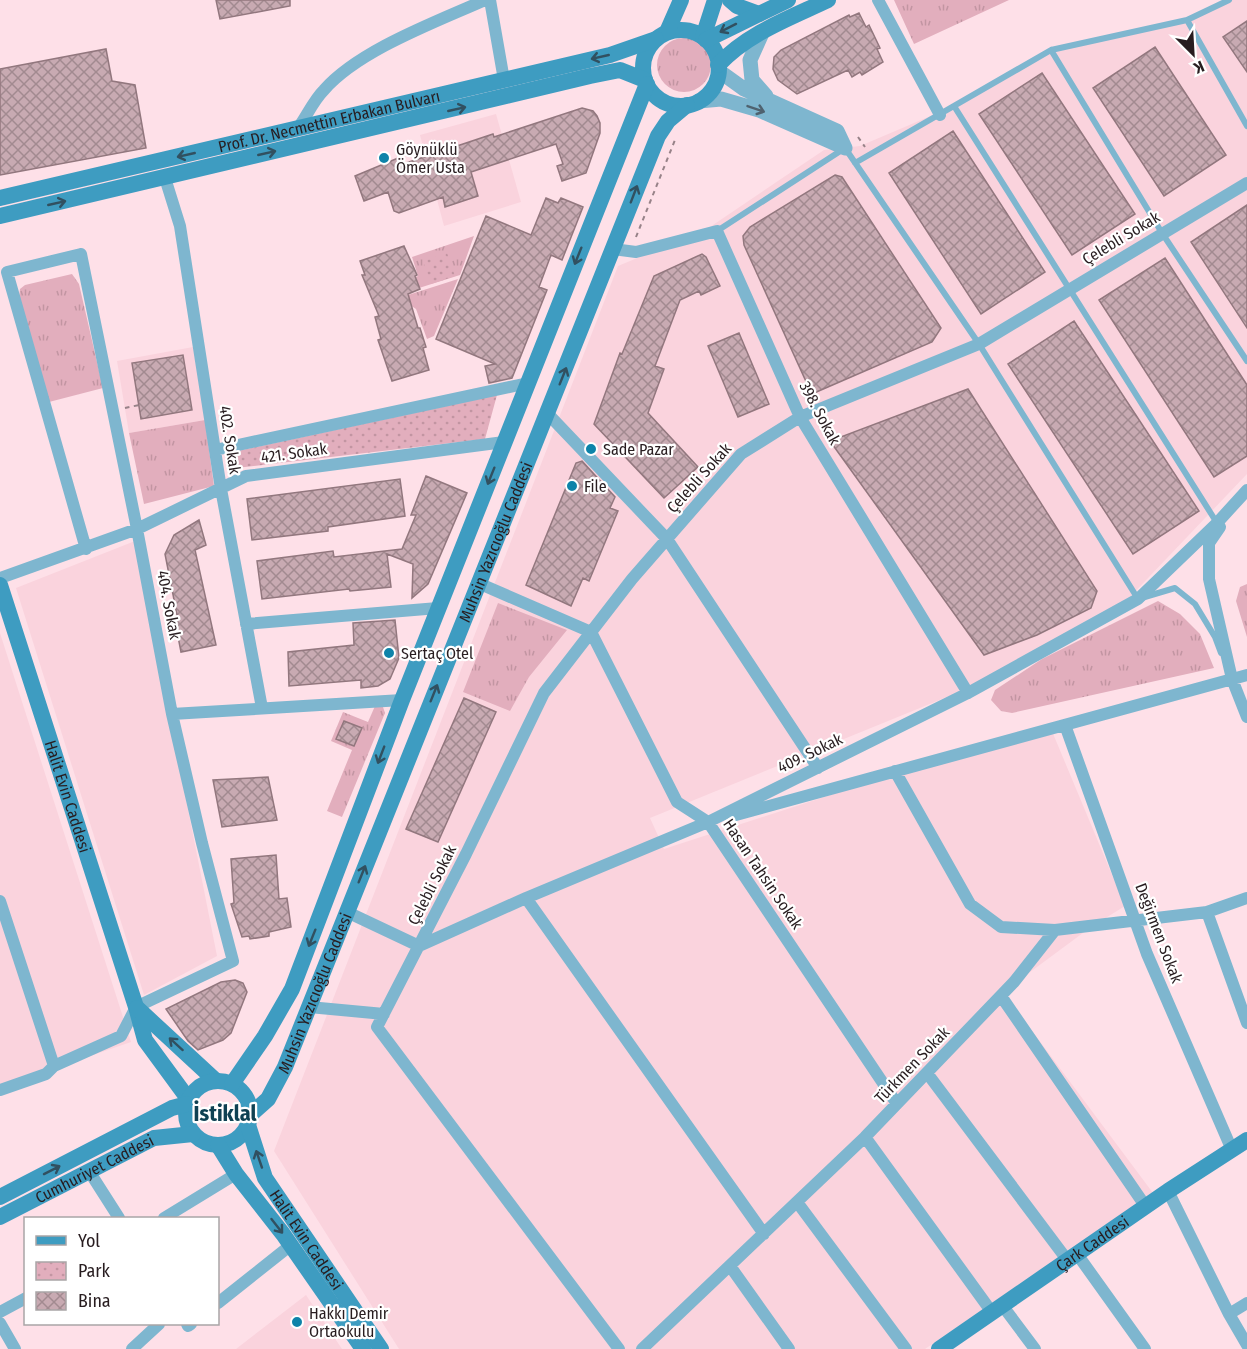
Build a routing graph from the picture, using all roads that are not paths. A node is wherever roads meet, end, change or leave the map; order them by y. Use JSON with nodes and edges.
{"nodes":[{"id":1,"x":485,"y":0,"type":"edge"},
{"id":2,"x":490,"y":0,"type":"edge"},
{"id":3,"x":681,"y":0,"type":"edge"},
{"id":4,"x":714,"y":0,"type":"edge"},
{"id":5,"x":730,"y":0,"type":"edge"},
{"id":6,"x":788,"y":0,"type":"edge"},
{"id":7,"x":828,"y":0,"type":"edge"},
{"id":8,"x":878,"y":0,"type":"edge"},
{"id":9,"x":1229,"y":0,"type":"edge"},
{"id":10,"x":759,"y":14,"type":"junction"},
{"id":11,"x":1187,"y":20,"type":"junction"},
{"id":12,"x":763,"y":31,"type":"junction"},
{"id":13,"x":661,"y":36,"type":"junction"},
{"id":14,"x":705,"y":39,"type":"junction"},
{"id":15,"x":1051,"y":50,"type":"junction"},
{"id":16,"x":719,"y":68,"type":"junction"},
{"id":17,"x":590,"y":76,"type":"junction"},
{"id":18,"x":504,"y":80,"type":"junction"},
{"id":19,"x":646,"y":82,"type":"junction"},
{"id":20,"x":768,"y":98,"type":"junction"},
{"id":21,"x":693,"y":103,"type":"junction"},
{"id":22,"x":954,"y":106,"type":"junction"},
{"id":23,"x":635,"y":113,"type":"junction"},
{"id":24,"x":940,"y":116,"type":"junction"},
{"id":25,"x":1247,"y":126,"type":"edge"},
{"id":26,"x":297,"y":128,"type":"junction"},
{"id":27,"x":845,"y":148,"type":"junction"},
{"id":28,"x":855,"y":163,"type":"junction"},
{"id":29,"x":165,"y":178,"type":"junction"},
{"id":30,"x":1247,"y":183,"type":"edge"},
{"id":31,"x":0,"y":198,"type":"edge"},
{"id":32,"x":0,"y":216,"type":"edge"},
{"id":33,"x":717,"y":231,"type":"junction"},
{"id":34,"x":1162,"y":233,"type":"junction"},
{"id":35,"x":613,"y":249,"type":"junction"},
{"id":36,"x":1069,"y":289,"type":"junction"},
{"id":37,"x":979,"y":344,"type":"junction"},
{"id":38,"x":1247,"y":361,"type":"edge"},
{"id":39,"x":528,"y":383,"type":"junction"},
{"id":40,"x":548,"y":414,"type":"junction"},
{"id":41,"x":800,"y":417,"type":"junction"},
{"id":42,"x":504,"y":442,"type":"junction"},
{"id":43,"x":215,"y":450,"type":"junction"},
{"id":44,"x":221,"y":489,"type":"junction"},
{"id":45,"x":1245,"y":497,"type":"edge"},
{"id":46,"x":1217,"y":523,"type":"junction"},
{"id":47,"x":138,"y":529,"type":"junction"},
{"id":48,"x":667,"y":539,"type":"junction"},
{"id":49,"x":86,"y":549,"type":"junction"},
{"id":50,"x":0,"y":578,"type":"edge"},
{"id":51,"x":478,"y":583,"type":"junction"},
{"id":52,"x":0,"y":585,"type":"edge"},
{"id":53,"x":1138,"y":599,"type":"junction"},
{"id":54,"x":438,"y":608,"type":"junction"},
{"id":55,"x":246,"y":624,"type":"junction"},
{"id":56,"x":591,"y":632,"type":"junction"},
{"id":57,"x":1247,"y":675,"type":"edge"},
{"id":58,"x":1232,"y":679,"type":"junction"},
{"id":59,"x":968,"y":693,"type":"junction"},
{"id":60,"x":402,"y":700,"type":"junction"},
{"id":61,"x":262,"y":708,"type":"junction"},
{"id":62,"x":172,"y":714,"type":"junction"},
{"id":63,"x":1247,"y":717,"type":"edge"},
{"id":64,"x":1065,"y":725,"type":"junction"},
{"id":65,"x":818,"y":768,"type":"junction"},
{"id":66,"x":895,"y":771,"type":"junction"},
{"id":67,"x":708,"y":822,"type":"junction"},
{"id":68,"x":526,"y":898,"type":"junction"},
{"id":69,"x":1247,"y":898,"type":"edge"},
{"id":70,"x":0,"y":901,"type":"edge"},
{"id":71,"x":347,"y":912,"type":"junction"},
{"id":72,"x":1207,"y":912,"type":"junction"},
{"id":73,"x":1135,"y":921,"type":"junction"},
{"id":74,"x":1055,"y":930,"type":"junction"},
{"id":75,"x":419,"y":946,"type":"junction"},
{"id":76,"x":1001,"y":996,"type":"junction"},
{"id":77,"x":136,"y":1007,"type":"junction"},
{"id":78,"x":309,"y":1007,"type":"junction"},
{"id":79,"x":384,"y":1014,"type":"junction"},
{"id":80,"x":1247,"y":1023,"type":"edge"},
{"id":81,"x":54,"y":1066,"type":"junction"},
{"id":82,"x":927,"y":1073,"type":"junction"},
{"id":83,"x":224,"y":1083,"type":"junction"},
{"id":84,"x":0,"y":1090,"type":"edge"},
{"id":85,"x":188,"y":1102,"type":"junction"},
{"id":86,"x":897,"y":1104,"type":"junction"},
{"id":87,"x":249,"y":1120,"type":"junction"},
{"id":88,"x":193,"y":1134,"type":"junction"},
{"id":89,"x":865,"y":1137,"type":"junction"},
{"id":90,"x":1247,"y":1140,"type":"edge"},
{"id":91,"x":218,"y":1145,"type":"junction"},
{"id":92,"x":1232,"y":1150,"type":"junction"},
{"id":93,"x":89,"y":1171,"type":"junction"},
{"id":94,"x":236,"y":1174,"type":"junction"},
{"id":95,"x":1168,"y":1191,"type":"junction"},
{"id":96,"x":0,"y":1197,"type":"edge"},
{"id":97,"x":797,"y":1202,"type":"junction"},
{"id":98,"x":1146,"y":1207,"type":"junction"},
{"id":99,"x":0,"y":1217,"type":"edge"},
{"id":100,"x":118,"y":1217,"type":"edge"},
{"id":101,"x":166,"y":1217,"type":"edge"},
{"id":102,"x":764,"y":1234,"type":"junction"},
{"id":103,"x":291,"y":1245,"type":"junction"},
{"id":104,"x":1072,"y":1257,"type":"junction"},
{"id":105,"x":730,"y":1266,"type":"junction"},
{"id":106,"x":24,"y":1299,"type":"edge"},
{"id":107,"x":219,"y":1302,"type":"edge"},
{"id":108,"x":1247,"y":1303,"type":"edge"},
{"id":109,"x":997,"y":1308,"type":"junction"},
{"id":110,"x":0,"y":1312,"type":"edge"},
{"id":111,"x":1229,"y":1314,"type":"junction"},
{"id":112,"x":0,"y":1323,"type":"edge"},
{"id":113,"x":157,"y":1325,"type":"edge"},
{"id":114,"x":1247,"y":1345,"type":"edge"},
{"id":115,"x":15,"y":1349,"type":"edge"},
{"id":116,"x":132,"y":1349,"type":"edge"},
{"id":117,"x":363,"y":1349,"type":"edge"},
{"id":118,"x":381,"y":1349,"type":"edge"},
{"id":119,"x":619,"y":1349,"type":"edge"},
{"id":120,"x":642,"y":1349,"type":"edge"},
{"id":121,"x":789,"y":1349,"type":"edge"},
{"id":122,"x":906,"y":1349,"type":"edge"},
{"id":123,"x":939,"y":1349,"type":"edge"},
{"id":124,"x":1035,"y":1349,"type":"edge"},
{"id":125,"x":1145,"y":1349,"type":"edge"}],
"edges":[{"from":1,"to":26,"type":"street"},
{"from":2,"to":18,"type":"street"},
{"from":3,"to":13,"type":"main road"},
{"from":4,"to":14,"type":"main road"},
{"from":5,"to":10,"type":"main road"},
{"from":6,"to":10,"type":"main road"},
{"from":7,"to":12,"type":"main road"},
{"from":8,"to":24,"type":"street"},
{"from":9,"to":11,"type":"lane"},
{"from":10,"to":14,"type":"main road","one_way":true},
{"from":11,"to":15,"type":"lane"},
{"from":11,"to":25,"type":"lane"},
{"from":12,"to":16,"type":"main road"},
{"from":12,"to":20,"type":"street"},
{"from":13,"to":14,"type":"main road"},
{"from":13,"to":18,"type":"main road","name":"Prof. Dr. Necmettin Erbakan Bulvarı","one_way":true},
{"from":13,"to":19,"type":"main road"},
{"from":14,"to":16,"type":"main road"},
{"from":15,"to":22,"type":"lane"},
{"from":15,"to":34,"type":"lane"},
{"from":16,"to":20,"type":"street"},
{"from":16,"to":21,"type":"main road"},
{"from":17,"to":19,"type":"main road","name":"Prof. Dr. Necmettin Erbakan Bulvarı"},
{"from":17,"to":23,"type":"main road"},
{"from":29,"to":17,"type":"main road","name":"Prof. Dr. Necmettin Erbakan Bulvarı","one_way":true},
{"from":18,"to":26,"type":"main road","name":"Prof. Dr. Necmettin Erbakan Bulvarı"},
{"from":19,"to":21,"type":"main road"},
{"from":19,"to":23,"type":"main road","name":"Muhsin Yazıcıoğlu Caddesi"},
{"from":20,"to":27,"type":"street"},
{"from":21,"to":27,"type":"street","one_way":true},
{"from":35,"to":21,"type":"main road","name":"Muhsin Yazıcıoğlu Caddesi","one_way":true},
{"from":22,"to":24,"type":"lane"},
{"from":22,"to":36,"type":"lane"},
{"from":23,"to":39,"type":"main road","name":"Muhsin Yazıcıoğlu Caddesi","one_way":true},
{"from":24,"to":28,"type":"lane"},
{"from":26,"to":31,"type":"main road","name":"Prof. Dr. Necmettin Erbakan Bulvarı","one_way":true},
{"from":27,"to":28,"type":"lane"},
{"from":27,"to":33,"type":"lane"},
{"from":28,"to":37,"type":"lane"},
{"from":32,"to":29,"type":"main road","name":"Prof. Dr. Necmettin Erbakan Bulvarı","one_way":true},
{"from":29,"to":43,"type":"street","name":"402. Sokak"},
{"from":30,"to":34,"type":"street","name":"Çelebli Sokak"},
{"from":33,"to":35,"type":"street"},
{"from":33,"to":41,"type":"street","name":"398. Sokak"},
{"from":34,"to":36,"type":"street","name":"Çelebli Sokak"},
{"from":34,"to":38,"type":"lane"},
{"from":40,"to":35,"type":"main road","name":"Muhsin Yazıcıoğlu Caddesi","one_way":true},
{"from":36,"to":37,"type":"street","name":"Çelebli Sokak"},
{"from":36,"to":46,"type":"lane"},
{"from":37,"to":41,"type":"street","name":"Çelebli Sokak"},
{"from":37,"to":53,"type":"lane"},
{"from":39,"to":42,"type":"main road","name":"Muhsin Yazıcıoğlu Caddesi"},
{"from":39,"to":43,"type":"street","name":"421. Sokak"},
{"from":40,"to":48,"type":"street"},
{"from":40,"to":51,"type":"main road","name":"Muhsin Yazıcıoğlu Caddesi"},
{"from":41,"to":48,"type":"street","name":"Çelebli Sokak"},
{"from":41,"to":59,"type":"street","name":"398. Sokak"},
{"from":42,"to":44,"type":"street","name":"421. Sokak"},
{"from":42,"to":54,"type":"main road","name":"Muhsin Yazıcıoğlu Caddesi","one_way":true},
{"from":43,"to":44,"type":"street","name":"402. Sokak"},
{"from":44,"to":47,"type":"street","name":"421. Sokak"},
{"from":44,"to":55,"type":"street","name":"402. Sokak"},
{"from":45,"to":46,"type":"street","name":"409. Sokak"},
{"from":45,"to":58,"type":"street"},
{"from":46,"to":53,"type":"street","name":"409. Sokak"},
{"from":47,"to":49,"type":"street","name":"421. Sokak"},
{"from":47,"to":49,"type":"street","name":"404. Sokak"},
{"from":47,"to":62,"type":"street","name":"404. Sokak"},
{"from":48,"to":56,"type":"street","name":"Çelebli Sokak"},
{"from":48,"to":65,"type":"street"},
{"from":49,"to":50,"type":"street","name":"421. Sokak"},
{"from":51,"to":56,"type":"street"},
{"from":71,"to":51,"type":"main road","name":"Muhsin Yazıcıoğlu Caddesi","one_way":true},
{"from":52,"to":77,"type":"main road","name":"Halit Evin Caddesi"},
{"from":53,"to":58,"type":"lane"},
{"from":53,"to":59,"type":"street","name":"409. Sokak"},
{"from":54,"to":55,"type":"street"},
{"from":54,"to":60,"type":"main road","name":"Muhsin Yazıcıoğlu Caddesi"},
{"from":55,"to":61,"type":"street","name":"402. Sokak"},
{"from":56,"to":67,"type":"street","name":"Hasan Tahsin Sokak"},
{"from":56,"to":75,"type":"street","name":"Çelebli Sokak"},
{"from":57,"to":58,"type":"street"},
{"from":58,"to":63,"type":"street"},
{"from":58,"to":64,"type":"street"},
{"from":59,"to":65,"type":"street","name":"409. Sokak"},
{"from":60,"to":61,"type":"street"},
{"from":60,"to":83,"type":"main road","name":"Muhsin Yazıcıoğlu Caddesi","one_way":true},
{"from":61,"to":62,"type":"street"},
{"from":62,"to":77,"type":"street","name":"404. Sokak"},
{"from":64,"to":66,"type":"street"},
{"from":64,"to":73,"type":"street","name":"Değirmen Sokak"},
{"from":65,"to":67,"type":"street","name":"409. Sokak"},
{"from":66,"to":67,"type":"street"},
{"from":66,"to":74,"type":"street"},
{"from":67,"to":68,"type":"street","name":"409. Sokak"},
{"from":67,"to":86,"type":"street","name":"Hasan Tahsin Sokak"},
{"from":68,"to":75,"type":"street","name":"409. Sokak"},
{"from":68,"to":102,"type":"street"},
{"from":69,"to":72,"type":"street"},
{"from":70,"to":81,"type":"street"},
{"from":71,"to":75,"type":"street"},
{"from":71,"to":78,"type":"main road","name":"Muhsin Yazıcıoğlu Caddesi"},
{"from":72,"to":73,"type":"street"},
{"from":72,"to":80,"type":"street"},
{"from":73,"to":74,"type":"street"},
{"from":73,"to":92,"type":"street","name":"Değirmen Sokak"},
{"from":74,"to":76,"type":"street","name":"Türkmen Sokak"},
{"from":75,"to":79,"type":"street","name":"Çelebli Sokak"},
{"from":76,"to":82,"type":"street","name":"Türkmen Sokak"},
{"from":76,"to":98,"type":"street"},
{"from":77,"to":81,"type":"street"},
{"from":83,"to":77,"type":"main road","name":"Halit Evin Caddesi","one_way":true},
{"from":77,"to":85,"type":"main road","name":"Halit Evin Caddesi"},
{"from":78,"to":79,"type":"street"},
{"from":78,"to":87,"type":"main road","name":"Muhsin Yazıcıoğlu Caddesi"},
{"from":79,"to":119,"type":"street"},
{"from":81,"to":84,"type":"street"},
{"from":82,"to":86,"type":"street","name":"Türkmen Sokak"},
{"from":82,"to":104,"type":"street"},
{"from":83,"to":85,"type":"main road"},
{"from":83,"to":87,"type":"main road"},
{"from":85,"to":88,"type":"main road"},
{"from":96,"to":85,"type":"main road","name":"Cumhuriyet Caddesi","one_way":true},
{"from":86,"to":89,"type":"street","name":"Türkmen Sokak"},
{"from":87,"to":91,"type":"main road"},
{"from":118,"to":87,"type":"main road","name":"Halit Evin Caddesi","one_way":true},
{"from":88,"to":91,"type":"main road"},
{"from":88,"to":93,"type":"main road","name":"Cumhuriyet Caddesi"},
{"from":89,"to":97,"type":"street","name":"Türkmen Sokak"},
{"from":89,"to":109,"type":"street"},
{"from":90,"to":92,"type":"main road","name":"Çark Caddesi"},
{"from":91,"to":94,"type":"main road","name":"Halit Evin Caddesi"},
{"from":92,"to":95,"type":"main road","name":"Çark Caddesi"},
{"from":93,"to":99,"type":"main road","name":"Cumhuriyet Caddesi"},
{"from":93,"to":100,"type":"street"},
{"from":94,"to":101,"type":"street"},
{"from":94,"to":103,"type":"main road","name":"Halit Evin Caddesi","one_way":true},
{"from":95,"to":98,"type":"main road","name":"Çark Caddesi"},
{"from":95,"to":111,"type":"street"},
{"from":97,"to":102,"type":"street","name":"Türkmen Sokak"},
{"from":97,"to":122,"type":"street"},
{"from":98,"to":104,"type":"main road","name":"Çark Caddesi"},
{"from":102,"to":105,"type":"street","name":"Türkmen Sokak"},
{"from":103,"to":107,"type":"street"},
{"from":103,"to":117,"type":"main road","name":"Halit Evin Caddesi"},
{"from":104,"to":109,"type":"main road","name":"Çark Caddesi"},
{"from":104,"to":125,"type":"street"},
{"from":105,"to":120,"type":"street","name":"Türkmen Sokak"},
{"from":105,"to":121,"type":"street"},
{"from":106,"to":110,"type":"street"},
{"from":108,"to":111,"type":"street"},
{"from":109,"to":123,"type":"main road","name":"Çark Caddesi"},
{"from":109,"to":124,"type":"street"},
{"from":111,"to":114,"type":"street"},
{"from":112,"to":115,"type":"street"},
{"from":113,"to":116,"type":"street"}]}
